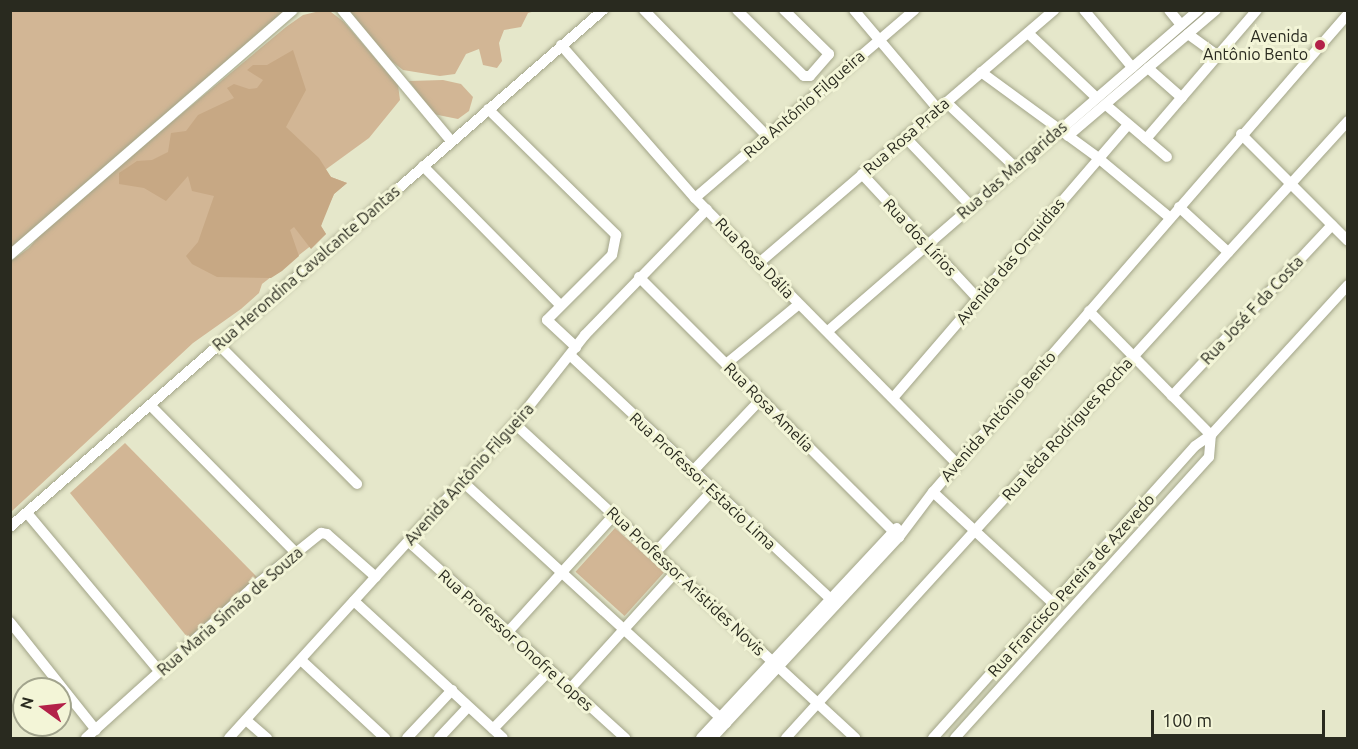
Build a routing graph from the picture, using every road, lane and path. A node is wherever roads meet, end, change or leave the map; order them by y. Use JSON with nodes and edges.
{"nodes":[{"id":1,"x":293,"y":10,"type":"edge"},
{"id":2,"x":342,"y":10,"type":"edge"},
{"id":3,"x":603,"y":10,"type":"edge"},
{"id":4,"x":644,"y":10,"type":"edge"},
{"id":5,"x":737,"y":10,"type":"edge"},
{"id":6,"x":784,"y":10,"type":"edge"},
{"id":7,"x":854,"y":10,"type":"edge"},
{"id":8,"x":914,"y":10,"type":"edge"},
{"id":9,"x":1054,"y":10,"type":"edge"},
{"id":10,"x":1084,"y":10,"type":"edge"},
{"id":11,"x":1169,"y":10,"type":"edge"},
{"id":12,"x":1198,"y":10,"type":"edge"},
{"id":13,"x":1216,"y":10,"type":"edge"},
{"id":14,"x":1257,"y":10,"type":"edge"},
{"id":15,"x":1347,"y":14,"type":"edge"},
{"id":16,"x":1184,"y":29,"type":"junction"},
{"id":17,"x":1028,"y":33,"type":"junction"},
{"id":18,"x":879,"y":40,"type":"junction"},
{"id":19,"x":561,"y":45,"type":"junction"},
{"id":20,"x":1218,"y":56,"type":"junction"},
{"id":21,"x":1132,"y":67,"type":"junction"},
{"id":22,"x":1148,"y":68,"type":"junction"},
{"id":23,"x":819,"y":69,"type":"junction"},
{"id":24,"x":981,"y":72,"type":"junction"},
{"id":25,"x":832,"y":81,"type":"junction"},
{"id":26,"x":1096,"y":97,"type":"junction"},
{"id":27,"x":1182,"y":98,"type":"junction"},
{"id":28,"x":1106,"y":105,"type":"junction"},
{"id":29,"x":942,"y":106,"type":"junction"},
{"id":30,"x":488,"y":109,"type":"junction"},
{"id":31,"x":1347,"y":121,"type":"edge"},
{"id":32,"x":1128,"y":125,"type":"junction"},
{"id":33,"x":1058,"y":130,"type":"junction"},
{"id":34,"x":1241,"y":134,"type":"junction"},
{"id":35,"x":767,"y":136,"type":"junction"},
{"id":36,"x":1068,"y":136,"type":"junction"},
{"id":37,"x":905,"y":137,"type":"junction"},
{"id":38,"x":1146,"y":139,"type":"junction"},
{"id":39,"x":451,"y":141,"type":"junction"},
{"id":40,"x":1097,"y":157,"type":"junction"},
{"id":41,"x":1167,"y":157,"type":"dead end"},
{"id":42,"x":423,"y":166,"type":"junction"},
{"id":43,"x":1016,"y":168,"type":"junction"},
{"id":44,"x":862,"y":174,"type":"junction"},
{"id":45,"x":1291,"y":184,"type":"junction"},
{"id":46,"x":695,"y":198,"type":"junction"},
{"id":47,"x":971,"y":206,"type":"junction"},
{"id":48,"x":1179,"y":207,"type":"junction"},
{"id":49,"x":707,"y":209,"type":"junction"},
{"id":50,"x":1169,"y":217,"type":"junction"},
{"id":51,"x":1332,"y":225,"type":"junction"},
{"id":52,"x":1347,"y":241,"type":"edge"},
{"id":53,"x":927,"y":244,"type":"junction"},
{"id":54,"x":1228,"y":252,"type":"junction"},
{"id":55,"x":10,"y":255,"type":"edge"},
{"id":56,"x":759,"y":263,"type":"junction"},
{"id":57,"x":639,"y":277,"type":"junction"},
{"id":58,"x":1347,"y":285,"type":"edge"},
{"id":59,"x":978,"y":299,"type":"junction"},
{"id":60,"x":799,"y":304,"type":"junction"},
{"id":61,"x":560,"y":305,"type":"junction"},
{"id":62,"x":1089,"y":311,"type":"junction"},
{"id":63,"x":828,"y":331,"type":"junction"},
{"id":64,"x":219,"y":345,"type":"junction"},
{"id":65,"x":573,"y":351,"type":"junction"},
{"id":66,"x":1132,"y":357,"type":"junction"},
{"id":67,"x":726,"y":364,"type":"junction"},
{"id":68,"x":1172,"y":396,"type":"junction"},
{"id":69,"x":893,"y":398,"type":"junction"},
{"id":70,"x":761,"y":399,"type":"junction"},
{"id":71,"x":150,"y":405,"type":"junction"},
{"id":72,"x":515,"y":424,"type":"junction"},
{"id":73,"x":1211,"y":435,"type":"junction"},
{"id":74,"x":957,"y":464,"type":"junction"},
{"id":75,"x":692,"y":472,"type":"junction"},
{"id":76,"x":463,"y":482,"type":"junction"},
{"id":77,"x":357,"y":484,"type":"dead end"},
{"id":78,"x":712,"y":491,"type":"junction"},
{"id":79,"x":933,"y":492,"type":"junction"},
{"id":80,"x":27,"y":513,"type":"junction"},
{"id":81,"x":614,"y":515,"type":"junction"},
{"id":82,"x":10,"y":527,"type":"edge"},
{"id":83,"x":975,"y":531,"type":"junction"},
{"id":84,"x":896,"y":534,"type":"junction"},
{"id":85,"x":409,"y":542,"type":"junction"},
{"id":86,"x":296,"y":553,"type":"junction"},
{"id":87,"x":655,"y":553,"type":"junction"},
{"id":88,"x":562,"y":572,"type":"junction"},
{"id":89,"x":676,"y":572,"type":"junction"},
{"id":90,"x":376,"y":577,"type":"junction"},
{"id":91,"x":354,"y":601,"type":"junction"},
{"id":92,"x":833,"y":602,"type":"junction"},
{"id":93,"x":1054,"y":604,"type":"junction"},
{"id":94,"x":10,"y":622,"type":"edge"},
{"id":95,"x":624,"y":629,"type":"junction"},
{"id":96,"x":507,"y":633,"type":"junction"},
{"id":97,"x":301,"y":660,"type":"junction"},
{"id":98,"x":776,"y":663,"type":"junction"},
{"id":99,"x":549,"y":671,"type":"junction"},
{"id":100,"x":160,"y":672,"type":"junction"},
{"id":101,"x":452,"y":690,"type":"junction"},
{"id":102,"x":569,"y":690,"type":"junction"},
{"id":103,"x":818,"y":705,"type":"junction"},
{"id":104,"x":468,"y":706,"type":"junction"},
{"id":105,"x":246,"y":720,"type":"junction"},
{"id":106,"x":724,"y":720,"type":"junction"},
{"id":107,"x":493,"y":729,"type":"junction"},
{"id":108,"x":96,"y":730,"type":"junction"},
{"id":109,"x":87,"y":738,"type":"edge"},
{"id":110,"x":229,"y":738,"type":"edge"},
{"id":111,"x":267,"y":738,"type":"edge"},
{"id":112,"x":385,"y":738,"type":"edge"},
{"id":113,"x":407,"y":738,"type":"edge"},
{"id":114,"x":439,"y":738,"type":"edge"},
{"id":115,"x":503,"y":738,"type":"edge"},
{"id":116,"x":625,"y":738,"type":"edge"},
{"id":117,"x":701,"y":738,"type":"edge"},
{"id":118,"x":712,"y":738,"type":"edge"},
{"id":119,"x":786,"y":738,"type":"edge"},
{"id":120,"x":855,"y":738,"type":"edge"},
{"id":121,"x":933,"y":738,"type":"edge"},
{"id":122,"x":955,"y":738,"type":"edge"}],
"edges":[{"from":1,"to":55,"type":"street"},
{"from":2,"to":39,"type":"street"},
{"from":3,"to":19,"type":"street","name":"Rua Herondina Cavalcante Dantas"},
{"from":4,"to":35,"type":"street"},
{"from":5,"to":23,"type":"street"},
{"from":6,"to":23,"type":"street"},
{"from":7,"to":18,"type":"street"},
{"from":8,"to":18,"type":"street","name":"Rua Antônio Filgueira"},
{"from":9,"to":17,"type":"street","name":"Rua Rosa Prata"},
{"from":10,"to":21,"type":"street"},
{"from":11,"to":16,"type":"street"},
{"from":12,"to":16,"type":"street","name":"Rua das Margaridas"},
{"from":13,"to":16,"type":"street","name":"Rua das Margaridas"},
{"from":14,"to":20,"type":"street"},
{"from":15,"to":34,"type":"street","name":"Avenida Antônio Bento"},
{"from":16,"to":20,"type":"street"},
{"from":16,"to":21,"type":"street","name":"Rua das Margaridas"},
{"from":16,"to":22,"type":"street","name":"Rua das Margaridas"},
{"from":17,"to":24,"type":"street","name":"Rua Rosa Prata"},
{"from":17,"to":26,"type":"street"},
{"from":18,"to":25,"type":"street","name":"Rua Antônio Filgueira"},
{"from":18,"to":29,"type":"street"},
{"from":19,"to":30,"type":"street","name":"Rua Herondina Cavalcante Dantas"},
{"from":19,"to":46,"type":"street","name":"Rua Rosa Dália"},
{"from":20,"to":27,"type":"street"},
{"from":21,"to":26,"type":"street","name":"Rua das Margaridas"},
{"from":22,"to":27,"type":"street"},
{"from":22,"to":28,"type":"street","name":"Rua das Margaridas"},
{"from":23,"to":25,"type":"street"},
{"from":24,"to":29,"type":"street","name":"Rua Rosa Prata"},
{"from":24,"to":33,"type":"street"},
{"from":25,"to":35,"type":"street","name":"Rua Antônio Filgueira"},
{"from":26,"to":33,"type":"street","name":"Rua das Margaridas"},
{"from":27,"to":38,"type":"street"},
{"from":28,"to":32,"type":"street"},
{"from":28,"to":36,"type":"street","name":"Rua das Margaridas"},
{"from":29,"to":37,"type":"street","name":"Rua Rosa Prata"},
{"from":29,"to":43,"type":"street"},
{"from":30,"to":39,"type":"street","name":"Rua Herondina Cavalcante Dantas"},
{"from":30,"to":61,"type":"street"},
{"from":31,"to":45,"type":"street","name":"Rua Iêda Rodrigues Rocha"},
{"from":32,"to":38,"type":"street"},
{"from":32,"to":40,"type":"street","name":"Avenida das Orquidias"},
{"from":33,"to":36,"type":"street"},
{"from":33,"to":43,"type":"street","name":"Rua das Margaridas"},
{"from":34,"to":45,"type":"street"},
{"from":34,"to":48,"type":"street","name":"Avenida Antônio Bento"},
{"from":35,"to":46,"type":"street","name":"Rua Antônio Filgueira"},
{"from":36,"to":40,"type":"street"},
{"from":37,"to":44,"type":"street","name":"Rua Rosa Prata"},
{"from":37,"to":47,"type":"street"},
{"from":38,"to":41,"type":"street"},
{"from":39,"to":42,"type":"street","name":"Rua Herondina Cavalcante Dantas"},
{"from":40,"to":50,"type":"street"},
{"from":40,"to":59,"type":"street","name":"Avenida das Orquidias"},
{"from":42,"to":61,"type":"street"},
{"from":42,"to":64,"type":"street","name":"Rua Herondina Cavalcante Dantas"},
{"from":43,"to":47,"type":"street","name":"Rua das Margaridas"},
{"from":44,"to":53,"type":"street","name":"Rua dos Lírios"},
{"from":44,"to":56,"type":"street","name":"Rua Rosa Prata"},
{"from":45,"to":51,"type":"street"},
{"from":45,"to":54,"type":"street","name":"Rua Iêda Rodrigues Rocha"},
{"from":46,"to":49,"type":"street","name":"Rua Rosa Dália"},
{"from":47,"to":53,"type":"street","name":"Rua das Margaridas"},
{"from":48,"to":50,"type":"street","name":"Avenida Antônio Bento"},
{"from":48,"to":54,"type":"street"},
{"from":49,"to":56,"type":"street","name":"Rua Rosa Dália"},
{"from":49,"to":57,"type":"street","name":"Avenida Antônio Filgueira"},
{"from":50,"to":62,"type":"street","name":"Avenida Antônio Bento"},
{"from":51,"to":52,"type":"street"},
{"from":51,"to":68,"type":"street","name":"Rua José F da Costa"},
{"from":53,"to":59,"type":"street","name":"Rua dos Lírios"},
{"from":53,"to":63,"type":"street","name":"Rua das Margaridas"},
{"from":54,"to":66,"type":"street","name":"Rua Iêda Rodrigues Rocha"},
{"from":56,"to":60,"type":"street","name":"Rua Rosa Dália"},
{"from":57,"to":65,"type":"street","name":"Avenida Antônio Filgueira"},
{"from":57,"to":67,"type":"street","name":"Rua Rosa Amelia"},
{"from":58,"to":73,"type":"street","name":"Rua Francisco Pereira de Azevedo"},
{"from":59,"to":69,"type":"street","name":"Avenida das Orquidias"},
{"from":60,"to":63,"type":"street","name":"Rua Rosa Dália"},
{"from":60,"to":67,"type":"street"},
{"from":61,"to":65,"type":"street","name":"Rua Professor Estacio Lima"},
{"from":62,"to":66,"type":"street"},
{"from":62,"to":74,"type":"street","name":"Avenida Antônio Bento"},
{"from":63,"to":69,"type":"street","name":"Rua Rosa Dália"},
{"from":64,"to":71,"type":"street","name":"Rua Herondina Cavalcante Dantas"},
{"from":64,"to":77,"type":"street"},
{"from":65,"to":72,"type":"street","name":"Avenida Antônio Filgueira"},
{"from":65,"to":75,"type":"street","name":"Rua Professor Estacio Lima"},
{"from":66,"to":68,"type":"street"},
{"from":66,"to":83,"type":"street","name":"Rua Iêda Rodrigues Rocha"},
{"from":67,"to":70,"type":"street","name":"Rua Rosa Amelia"},
{"from":68,"to":73,"type":"street"},
{"from":69,"to":74,"type":"street","name":"Rua Rosa Dália"},
{"from":70,"to":75,"type":"street"},
{"from":70,"to":84,"type":"street","name":"Rua Rosa Amelia"},
{"from":71,"to":80,"type":"street","name":"Rua Herondina Cavalcante Dantas"},
{"from":71,"to":86,"type":"street"},
{"from":72,"to":76,"type":"street","name":"Avenida Antônio Filgueira"},
{"from":72,"to":81,"type":"street","name":"Rua Professor Aristides Novis"},
{"from":73,"to":93,"type":"street","name":"Rua Francisco Pereira de Azevedo"},
{"from":73,"to":122,"type":"street","name":"Rua Francisco Pereira de Azevedo"},
{"from":74,"to":79,"type":"street","name":"Avenida Antônio Bento"},
{"from":75,"to":78,"type":"street","name":"Rua Professor Estacio Lima"},
{"from":76,"to":85,"type":"street","name":"Avenida Antônio Filgueira"},
{"from":76,"to":88,"type":"street"},
{"from":78,"to":87,"type":"street"},
{"from":78,"to":92,"type":"street","name":"Rua Professor Estacio Lima"},
{"from":79,"to":83,"type":"street"},
{"from":79,"to":84,"type":"street","name":"Avenida Antônio Bento"},
{"from":80,"to":82,"type":"street","name":"Rua Herondina Cavalcante Dantas"},
{"from":80,"to":100,"type":"street"},
{"from":81,"to":87,"type":"street","name":"Rua Professor Aristides Novis"},
{"from":81,"to":88,"type":"street"},
{"from":83,"to":93,"type":"street"},
{"from":83,"to":103,"type":"street","name":"Rua Iêda Rodrigues Rocha"},
{"from":84,"to":92,"type":"street","name":"Avenida Antônio Bento"},
{"from":85,"to":90,"type":"street","name":"Avenida Antônio Filgueira"},
{"from":85,"to":96,"type":"street","name":"Rua Professor Onofre Lopes"},
{"from":86,"to":90,"type":"street","name":"Rua Maria Simão de Souza"},
{"from":86,"to":100,"type":"street","name":"Rua Maria Simão de Souza"},
{"from":87,"to":89,"type":"street","name":"Rua Professor Aristides Novis"},
{"from":88,"to":95,"type":"street"},
{"from":88,"to":96,"type":"street"},
{"from":89,"to":95,"type":"street"},
{"from":89,"to":98,"type":"street","name":"Rua Professor Aristides Novis"},
{"from":90,"to":91,"type":"street","name":"Avenida Antônio Filgueira"},
{"from":91,"to":97,"type":"street","name":"Avenida Antônio Filgueira"},
{"from":91,"to":101,"type":"street"},
{"from":92,"to":98,"type":"street","name":"Avenida Antônio Bento"},
{"from":93,"to":121,"type":"street","name":"Rua Francisco Pereira de Azevedo"},
{"from":94,"to":108,"type":"street"},
{"from":95,"to":102,"type":"street"},
{"from":95,"to":106,"type":"street"},
{"from":96,"to":99,"type":"street","name":"Rua Professor Onofre Lopes"},
{"from":97,"to":105,"type":"street","name":"Avenida Antônio Filgueira"},
{"from":97,"to":112,"type":"street"},
{"from":98,"to":103,"type":"street","name":"Rua Professor Aristides Novis"},
{"from":98,"to":106,"type":"street","name":"Avenida Antônio Bento"},
{"from":99,"to":102,"type":"street","name":"Rua Professor Onofre Lopes"},
{"from":99,"to":107,"type":"street"},
{"from":100,"to":108,"type":"street","name":"Rua Maria Simão de Souza"},
{"from":101,"to":104,"type":"street"},
{"from":101,"to":113,"type":"street"},
{"from":102,"to":116,"type":"street","name":"Rua Professor Onofre Lopes"},
{"from":103,"to":119,"type":"street","name":"Rua Iêda Rodrigues Rocha"},
{"from":103,"to":120,"type":"street","name":"Rua Professor Aristides Novis"},
{"from":104,"to":107,"type":"street"},
{"from":104,"to":114,"type":"street"},
{"from":105,"to":110,"type":"street","name":"Avenida Antônio Filgueira"},
{"from":105,"to":111,"type":"street"},
{"from":106,"to":117,"type":"street","name":"Avenida Antônio Bento"},
{"from":106,"to":118,"type":"street","name":"Avenida Antônio Bento"},
{"from":107,"to":115,"type":"street"},
{"from":108,"to":109,"type":"street","name":"Rua Maria Simão de Souza"}]}
